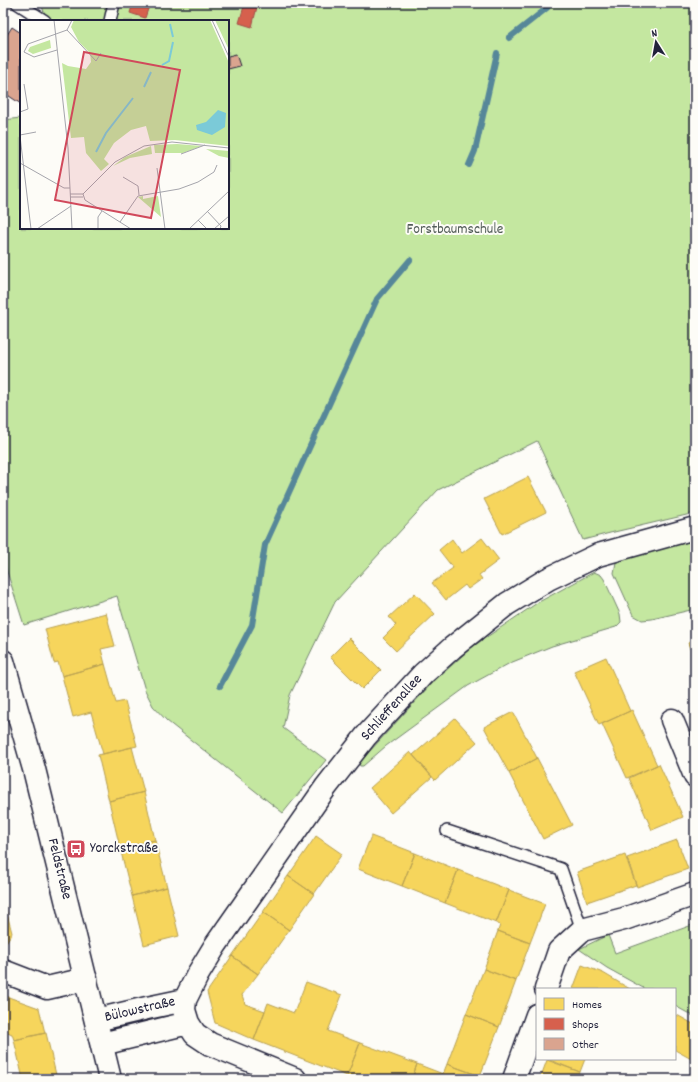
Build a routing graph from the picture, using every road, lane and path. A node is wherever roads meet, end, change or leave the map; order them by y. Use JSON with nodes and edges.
{"nodes":[{"id":1,"x":17,"y":3,"type":"edge"},
{"id":2,"x":114,"y":3,"type":"edge"},
{"id":3,"x":43,"y":20,"type":"edge"},
{"id":4,"x":110,"y":20,"type":"edge"},
{"id":5,"x":695,"y":528,"type":"edge"},
{"id":6,"x":3,"y":661,"type":"edge"},
{"id":7,"x":672,"y":720,"type":"dead end"},
{"id":8,"x":695,"y":776,"type":"edge"},
{"id":9,"x":447,"y":831,"type":"dead end"},
{"id":10,"x":695,"y":894,"type":"edge"},
{"id":11,"x":582,"y":930,"type":"junction"},
{"id":12,"x":3,"y":971,"type":"edge"},
{"id":13,"x":86,"y":979,"type":"junction"},
{"id":14,"x":546,"y":988,"type":"edge"},
{"id":15,"x":185,"y":1000,"type":"junction"},
{"id":16,"x":536,"y":1018,"type":"edge"},
{"id":17,"x":96,"y":1020,"type":"junction"},
{"id":18,"x":188,"y":1023,"type":"junction"},
{"id":19,"x":102,"y":1044,"type":"junction"},
{"id":20,"x":110,"y":1079,"type":"edge"},
{"id":21,"x":295,"y":1079,"type":"edge"},
{"id":22,"x":514,"y":1079,"type":"edge"}],
"edges":[{"from":1,"to":3,"type":"lane"},
{"from":2,"to":4,"type":"lane"},
{"from":5,"to":15,"type":"street","name":"Schlieffenallee"},
{"from":6,"to":13,"type":"street","name":"Feldstraße"},
{"from":7,"to":8,"type":"street"},
{"from":9,"to":11,"type":"lane"},
{"from":10,"to":11,"type":"street"},
{"from":11,"to":14,"type":"street"},
{"from":12,"to":13,"type":"street"},
{"from":13,"to":17,"type":"street","name":"Feldstraße"},
{"from":15,"to":17,"type":"street","name":"Bülowstraße"},
{"from":15,"to":18,"type":"street","name":"Bülowstraße"},
{"from":16,"to":22,"type":"street"},
{"from":17,"to":19,"type":"street","name":"Feldstraße"},
{"from":18,"to":19,"type":"street","name":"Bülowstraße"},
{"from":18,"to":21,"type":"street","name":"Bülowstraße"},
{"from":19,"to":20,"type":"street","name":"Feldstraße"}]}
